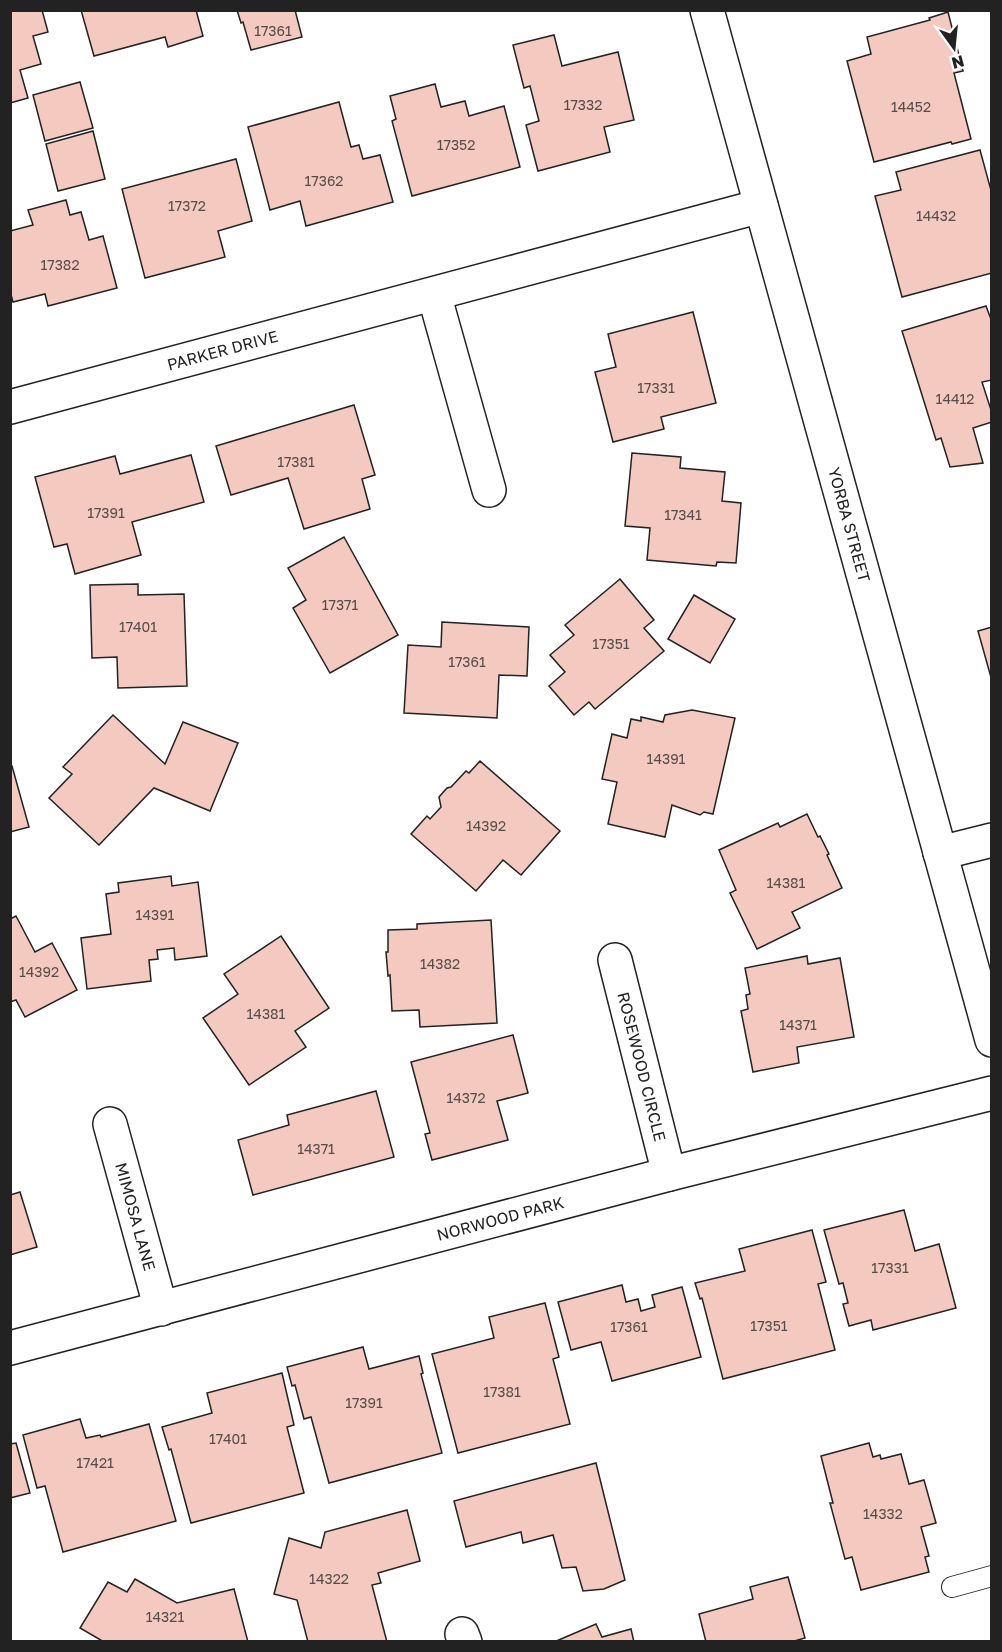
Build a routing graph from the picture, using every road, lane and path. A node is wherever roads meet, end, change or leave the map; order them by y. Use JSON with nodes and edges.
{"nodes":[{"id":1,"x":707,"y":10,"type":"edge"},
{"id":2,"x":761,"y":206,"type":"junction"},
{"id":3,"x":434,"y":294,"type":"junction"},
{"id":4,"x":10,"y":407,"type":"edge"},
{"id":5,"x":489,"y":490,"type":"dead end"},
{"id":6,"x":992,"y":840,"type":"edge"},
{"id":7,"x":940,"y":853,"type":"junction"},
{"id":8,"x":615,"y":960,"type":"dead end"},
{"id":9,"x":992,"y":1040,"type":"edge"},
{"id":10,"x":992,"y":1092,"type":"edge"},
{"id":11,"x":110,"y":1124,"type":"dead end"},
{"id":12,"x":669,"y":1174,"type":"junction"},
{"id":13,"x":162,"y":1309,"type":"junction"},
{"id":14,"x":10,"y":1348,"type":"edge"},
{"id":15,"x":992,"y":1576,"type":"edge"},
{"id":16,"x":952,"y":1587,"type":"dead end"}],
"edges":[{"from":1,"to":2,"type":"street","name":"YORBA STREET"},
{"from":2,"to":3,"type":"street","name":"PARKER DRIVE"},
{"from":2,"to":7,"type":"street","name":"YORBA STREET"},
{"from":3,"to":4,"type":"street","name":"PARKER DRIVE"},
{"from":3,"to":5,"type":"street"},
{"from":6,"to":7,"type":"street"},
{"from":7,"to":9,"type":"street","name":"YORBA STREET"},
{"from":8,"to":12,"type":"street","name":"ROSEWOOD CIRCLE"},
{"from":10,"to":12,"type":"street","name":"NORWOOD PARK"},
{"from":11,"to":13,"type":"street","name":"MIMOSA LANE"},
{"from":12,"to":13,"type":"street","name":"NORWOOD PARK"},
{"from":13,"to":14,"type":"street","name":"NORWOOD PARK"},
{"from":15,"to":16,"type":"lane"}]}
